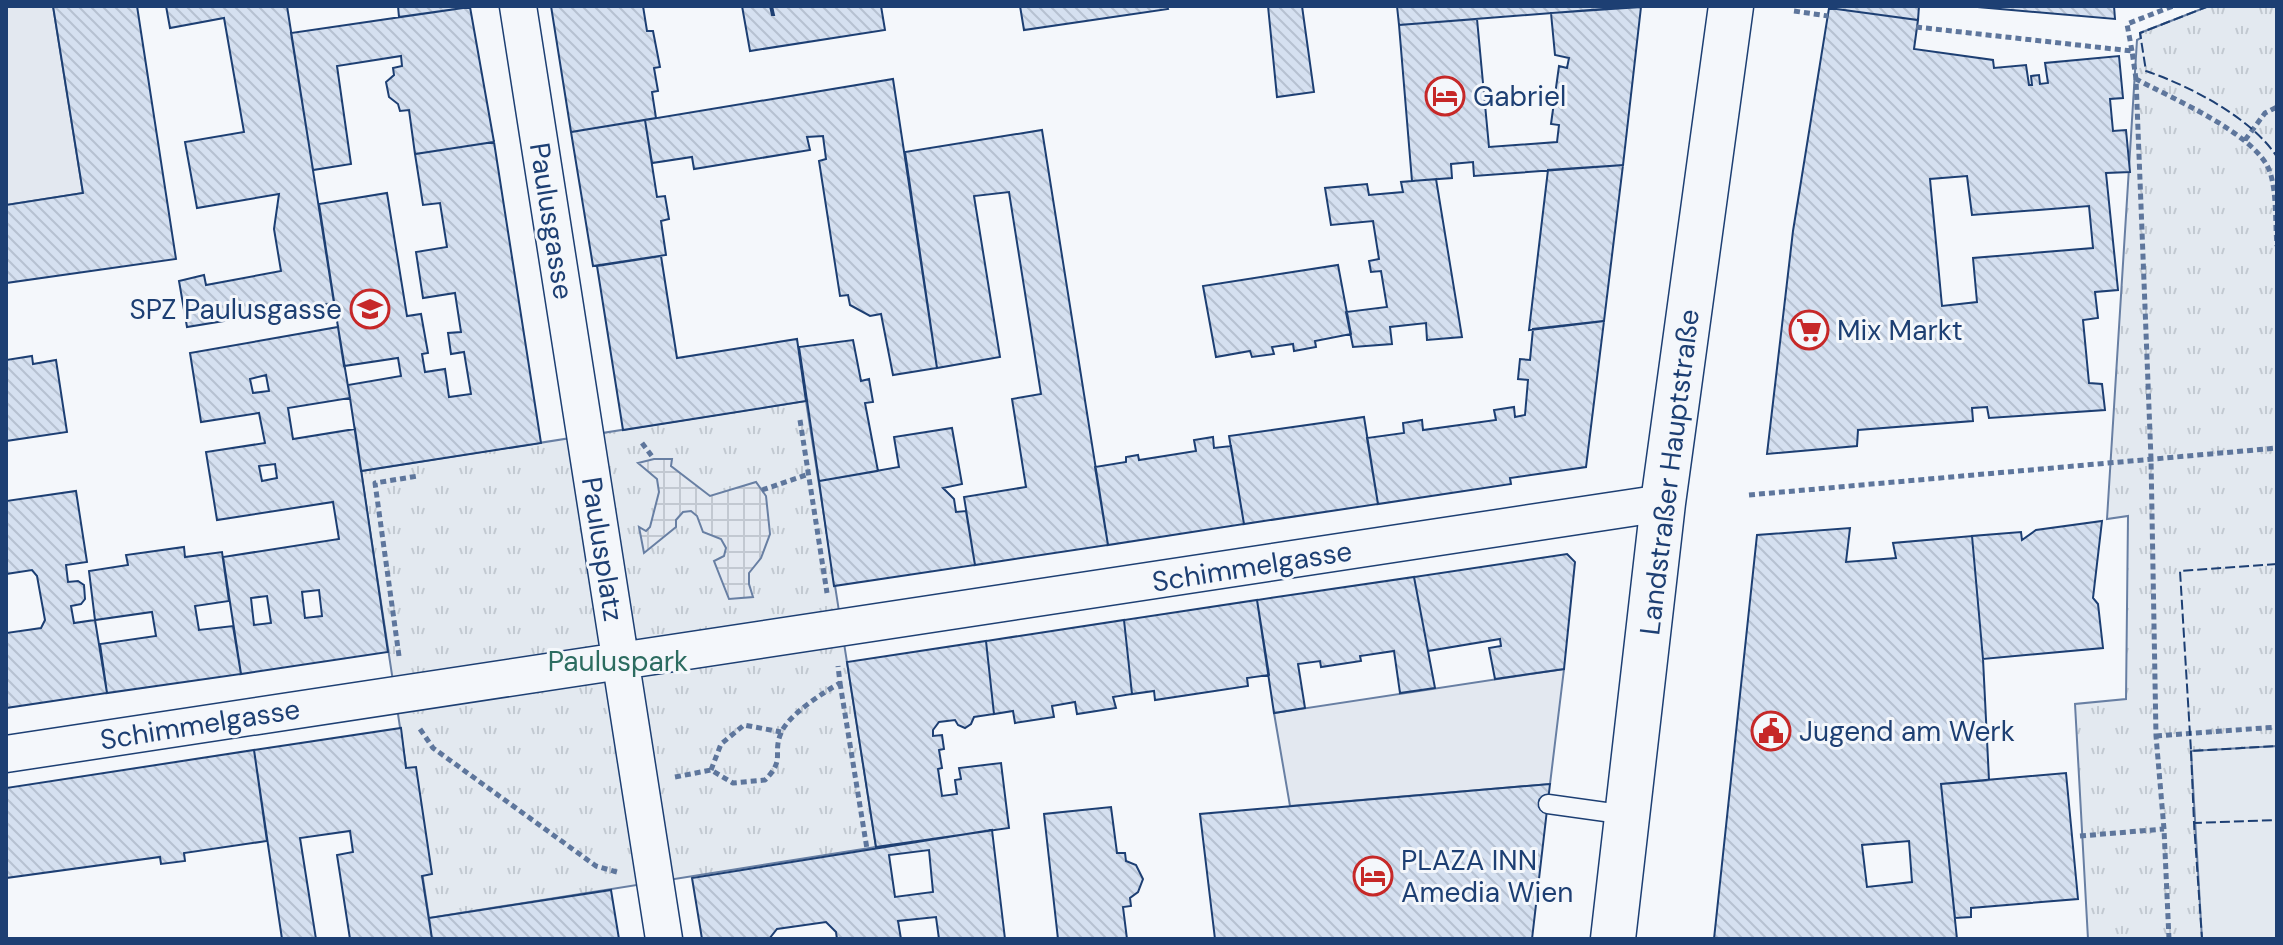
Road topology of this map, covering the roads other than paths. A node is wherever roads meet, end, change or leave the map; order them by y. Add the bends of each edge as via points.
1 (518, 6) edge
2 (1731, 6) edge
3 (586, 436) joint
4 (1663, 503) junction
5 (841, 628) joint
6 (620, 661) junction
7 (395, 695) joint
8 (6, 754) edge
9 (1548, 804) dead end
10 (1627, 815) junction
11 (664, 939) edge
12 (1613, 939) edge

1 - 3 street, Paulusgasse
2 - 4 main road, Landstraßer Hauptstraße
3 - 6 street, Paulusplatz
4 - 5 street, Schimmelgasse
4 - 10 main road, Landstraßer Hauptstraße
5 - 6 street, Paulusplatz
6 - 7 street, Paulusplatz
6 - 11 street, Paulusplatz
7 - 8 street, Schimmelgasse
9 - 10 lane
10 - 12 main road, Landstraßer Hauptstraße

